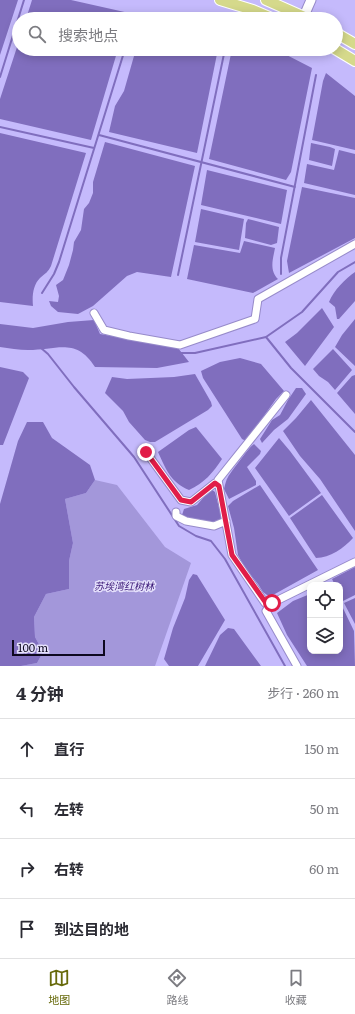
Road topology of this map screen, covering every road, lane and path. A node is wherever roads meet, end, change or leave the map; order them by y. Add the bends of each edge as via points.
1 (220, 0) edge
2 (266, 0) edge
3 (311, 0) edge
4 (258, 12) edge
5 (293, 12) edge
6 (308, 12) edge
7 (343, 35) edge
8 (343, 37) edge
9 (355, 38) edge
10 (355, 44) edge
11 (343, 54) edge
12 (355, 61) edge
13 (355, 244) edge
14 (94, 314) dead end
15 (286, 395) dead end
16 (146, 452) dead end
17 (219, 486) junction
18 (176, 512) dead end
19 (226, 521) junction
20 (355, 562) edge
21 (270, 606) junction
22 (297, 666) edge

1 - 4 main road
2 - 5 main road
3 - 6 street
7 - 9 main road
8 - 10 main road
11 - 12 main road
13 - 14 street via 258,299 255,319 180,345 104,330
15 - 17 street via 218,480
16 - 17 street via 181,500 191,502 215,483
17 - 19 street
18 - 19 street via 176,516 186,521 214,526
19 - 21 street via 232,555
20 - 21 street
21 - 22 street via 266,611

